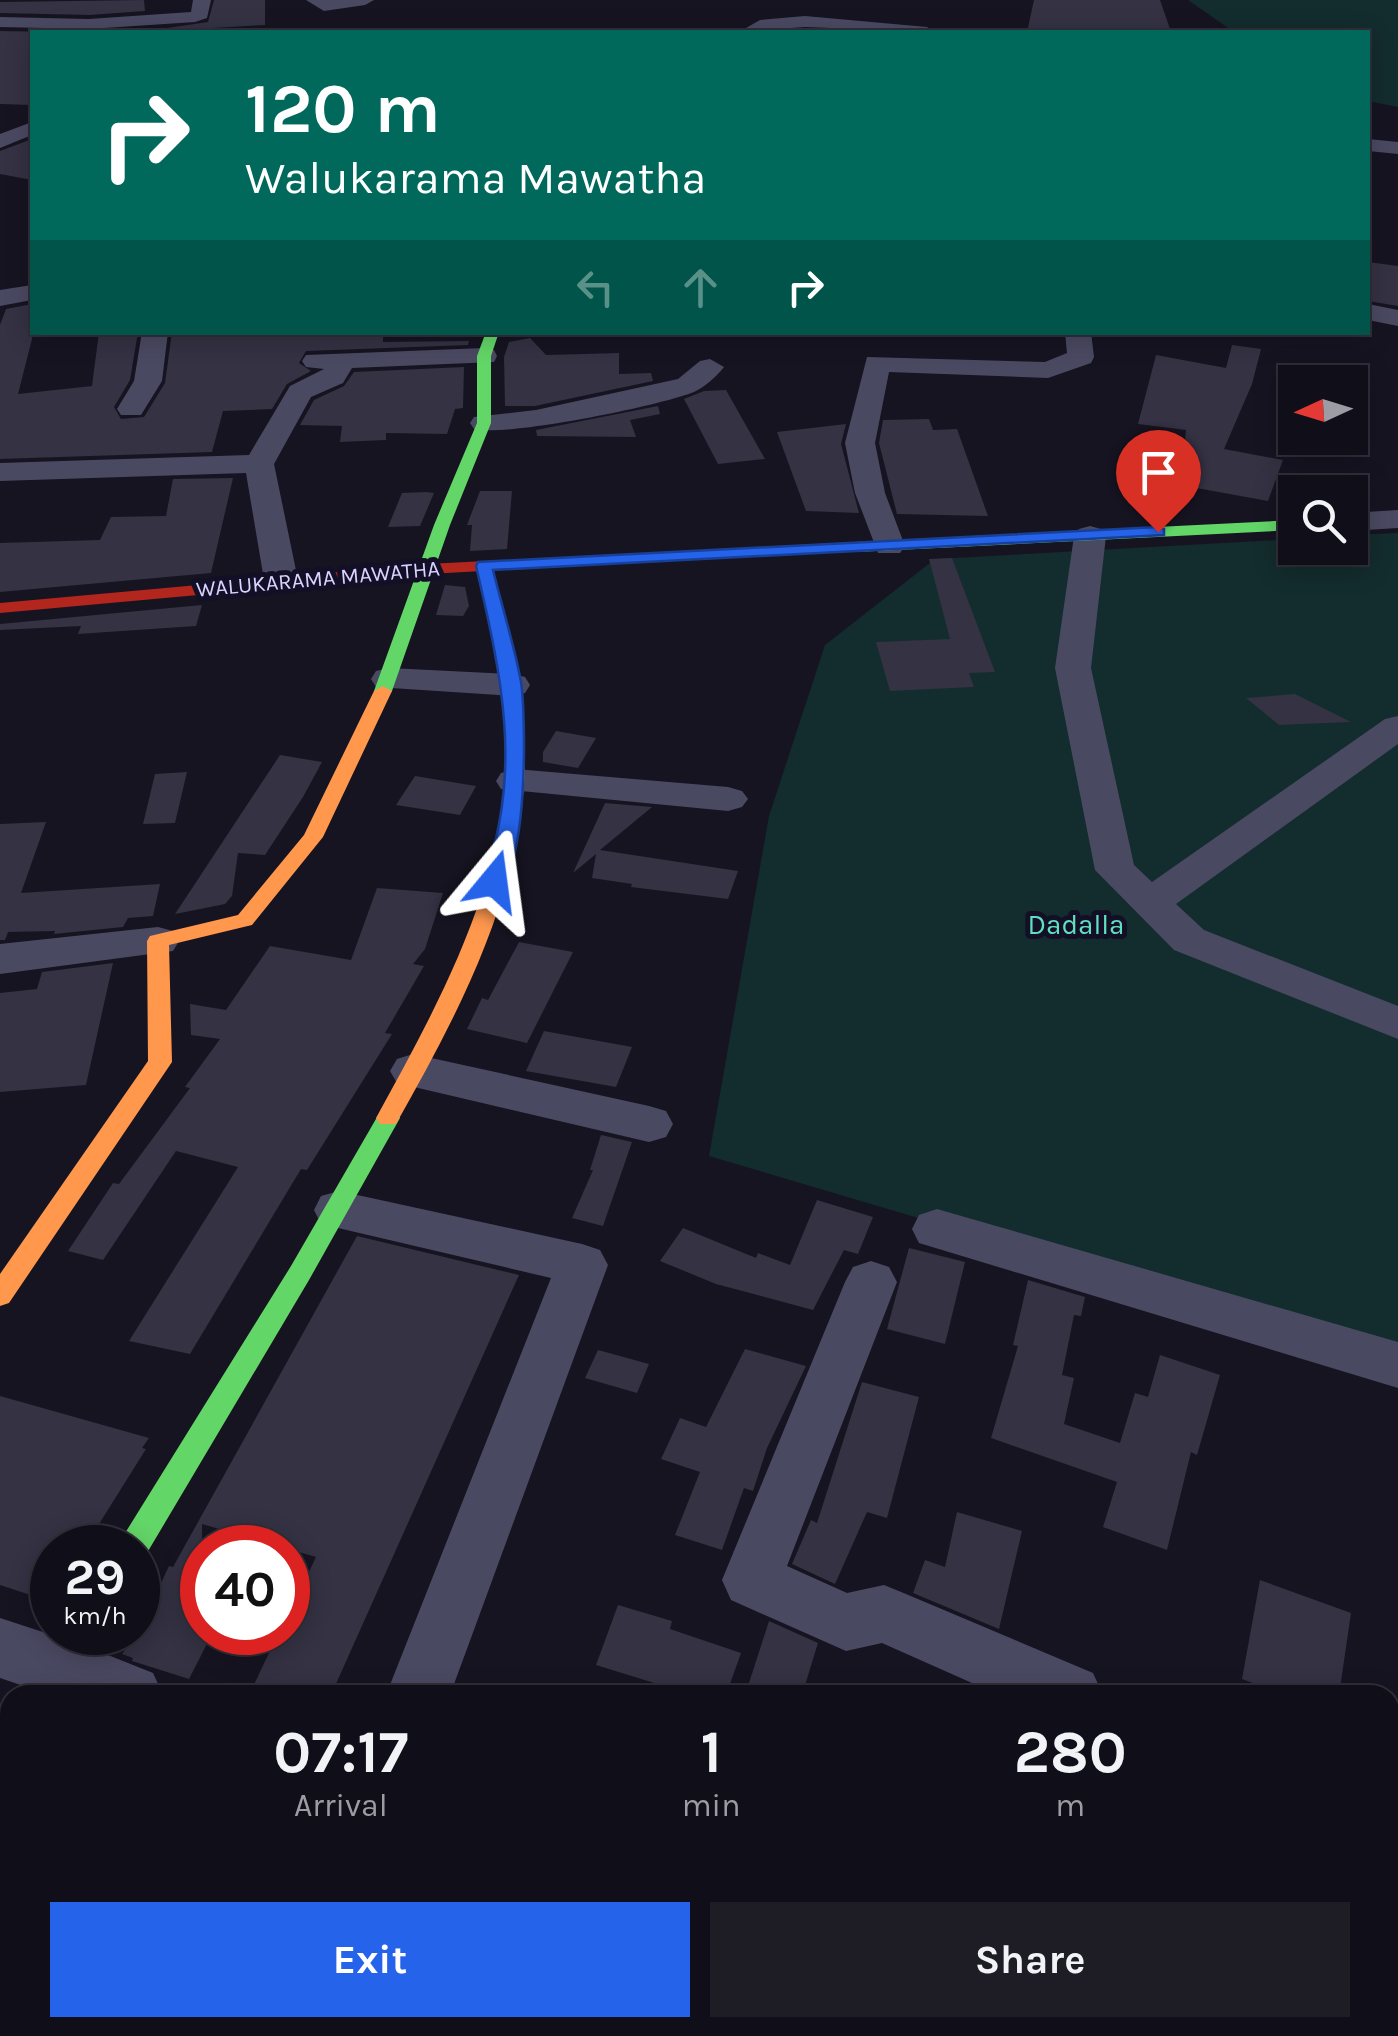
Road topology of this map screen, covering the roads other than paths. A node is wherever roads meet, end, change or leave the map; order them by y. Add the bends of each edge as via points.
1 (202, 0) edge
2 (316, 0) edge
3 (365, 0) edge
4 (831, 3) dead end
5 (0, 22) edge
6 (852, 25) junction
7 (751, 30) edge
8 (906, 30) edge
9 (30, 129) edge
10 (0, 142) edge
11 (1370, 145) edge
12 (1398, 148) edge
13 (30, 150) edge
14 (30, 292) edge
15 (0, 298) edge
16 (1370, 312) edge
17 (1398, 318) edge
18 (155, 335) edge
19 (1078, 335) edge
20 (489, 344) edge
21 (343, 360) junction
22 (304, 362) dead end
23 (710, 367) dead end
24 (130, 409) dead end
25 (484, 424) junction
26 (258, 464) junction
27 (0, 472) edge
28 (1398, 519) edge
29 (1368, 521) edge
30 (1278, 526) edge
31 (1090, 536) junction
32 (889, 546) junction
33 (484, 566) junction
34 (428, 569) junction
35 (281, 580) junction
36 (0, 608) edge
37 (389, 678) junction
38 (512, 685) junction
39 (1398, 727) edge
40 (515, 781) junction
41 (728, 799) dead end
42 (1150, 903) junction
43 (158, 941) junction
44 (0, 958) edge
45 (1398, 1023) edge
46 (412, 1071) junction
47 (649, 1124) dead end
48 (339, 1210) junction
49 (937, 1230) dead end
50 (871, 1282) dead end
51 (0, 1295) edge
52 (1398, 1365) edge
53 (147, 1525) edge
54 (0, 1648) edge
55 (30, 1649) edge
56 (78, 1655) edge
57 (118, 1685) edge
58 (422, 1685) edge
59 (1048, 1685) edge

1 - 5 street via 201,14 194,17
2 - 3 street via 324,6
4 - 6 street
6 - 7 street via 779,23
6 - 8 street
9 - 10 street
10 - 13 street
11 - 12 street
14 - 15 street
16 - 17 street
18 - 24 street via 148,381
19 - 32 street via 1080,357 1048,370 877,363 860,443
20 - 21 street
20 - 25 street
21 - 22 street
21 - 26 street via 332,377 300,392
23 - 25 street via 688,386
25 - 34 street
26 - 27 street
26 - 35 street
28 - 29 street
30 - 31 street, WALUKARAMA MAWATHA
31 - 32 street, WALUKARAMA MAWATHA
31 - 42 street via 1073,668 1115,870
32 - 33 street, WALUKARAMA MAWATHA
33 - 34 street, WALUKARAMA MAWATHA
33 - 38 street
34 - 35 street, WALUKARAMA MAWATHA
34 - 37 street
35 - 36 street, WALUKARAMA MAWATHA
37 - 38 street
37 - 43 street via 313,837 246,920
38 - 40 street
39 - 42 street
40 - 41 street
40 - 46 street via 506,849 446,1009
42 - 45 street via 1189,940
43 - 44 street
43 - 51 street via 160,1062
46 - 47 street
46 - 48 street
48 - 53 street
48 - 58 street via 582,1265
49 - 52 street
50 - 59 street via 752,1580 846,1622 884,1614
54 - 55 street
56 - 57 street

